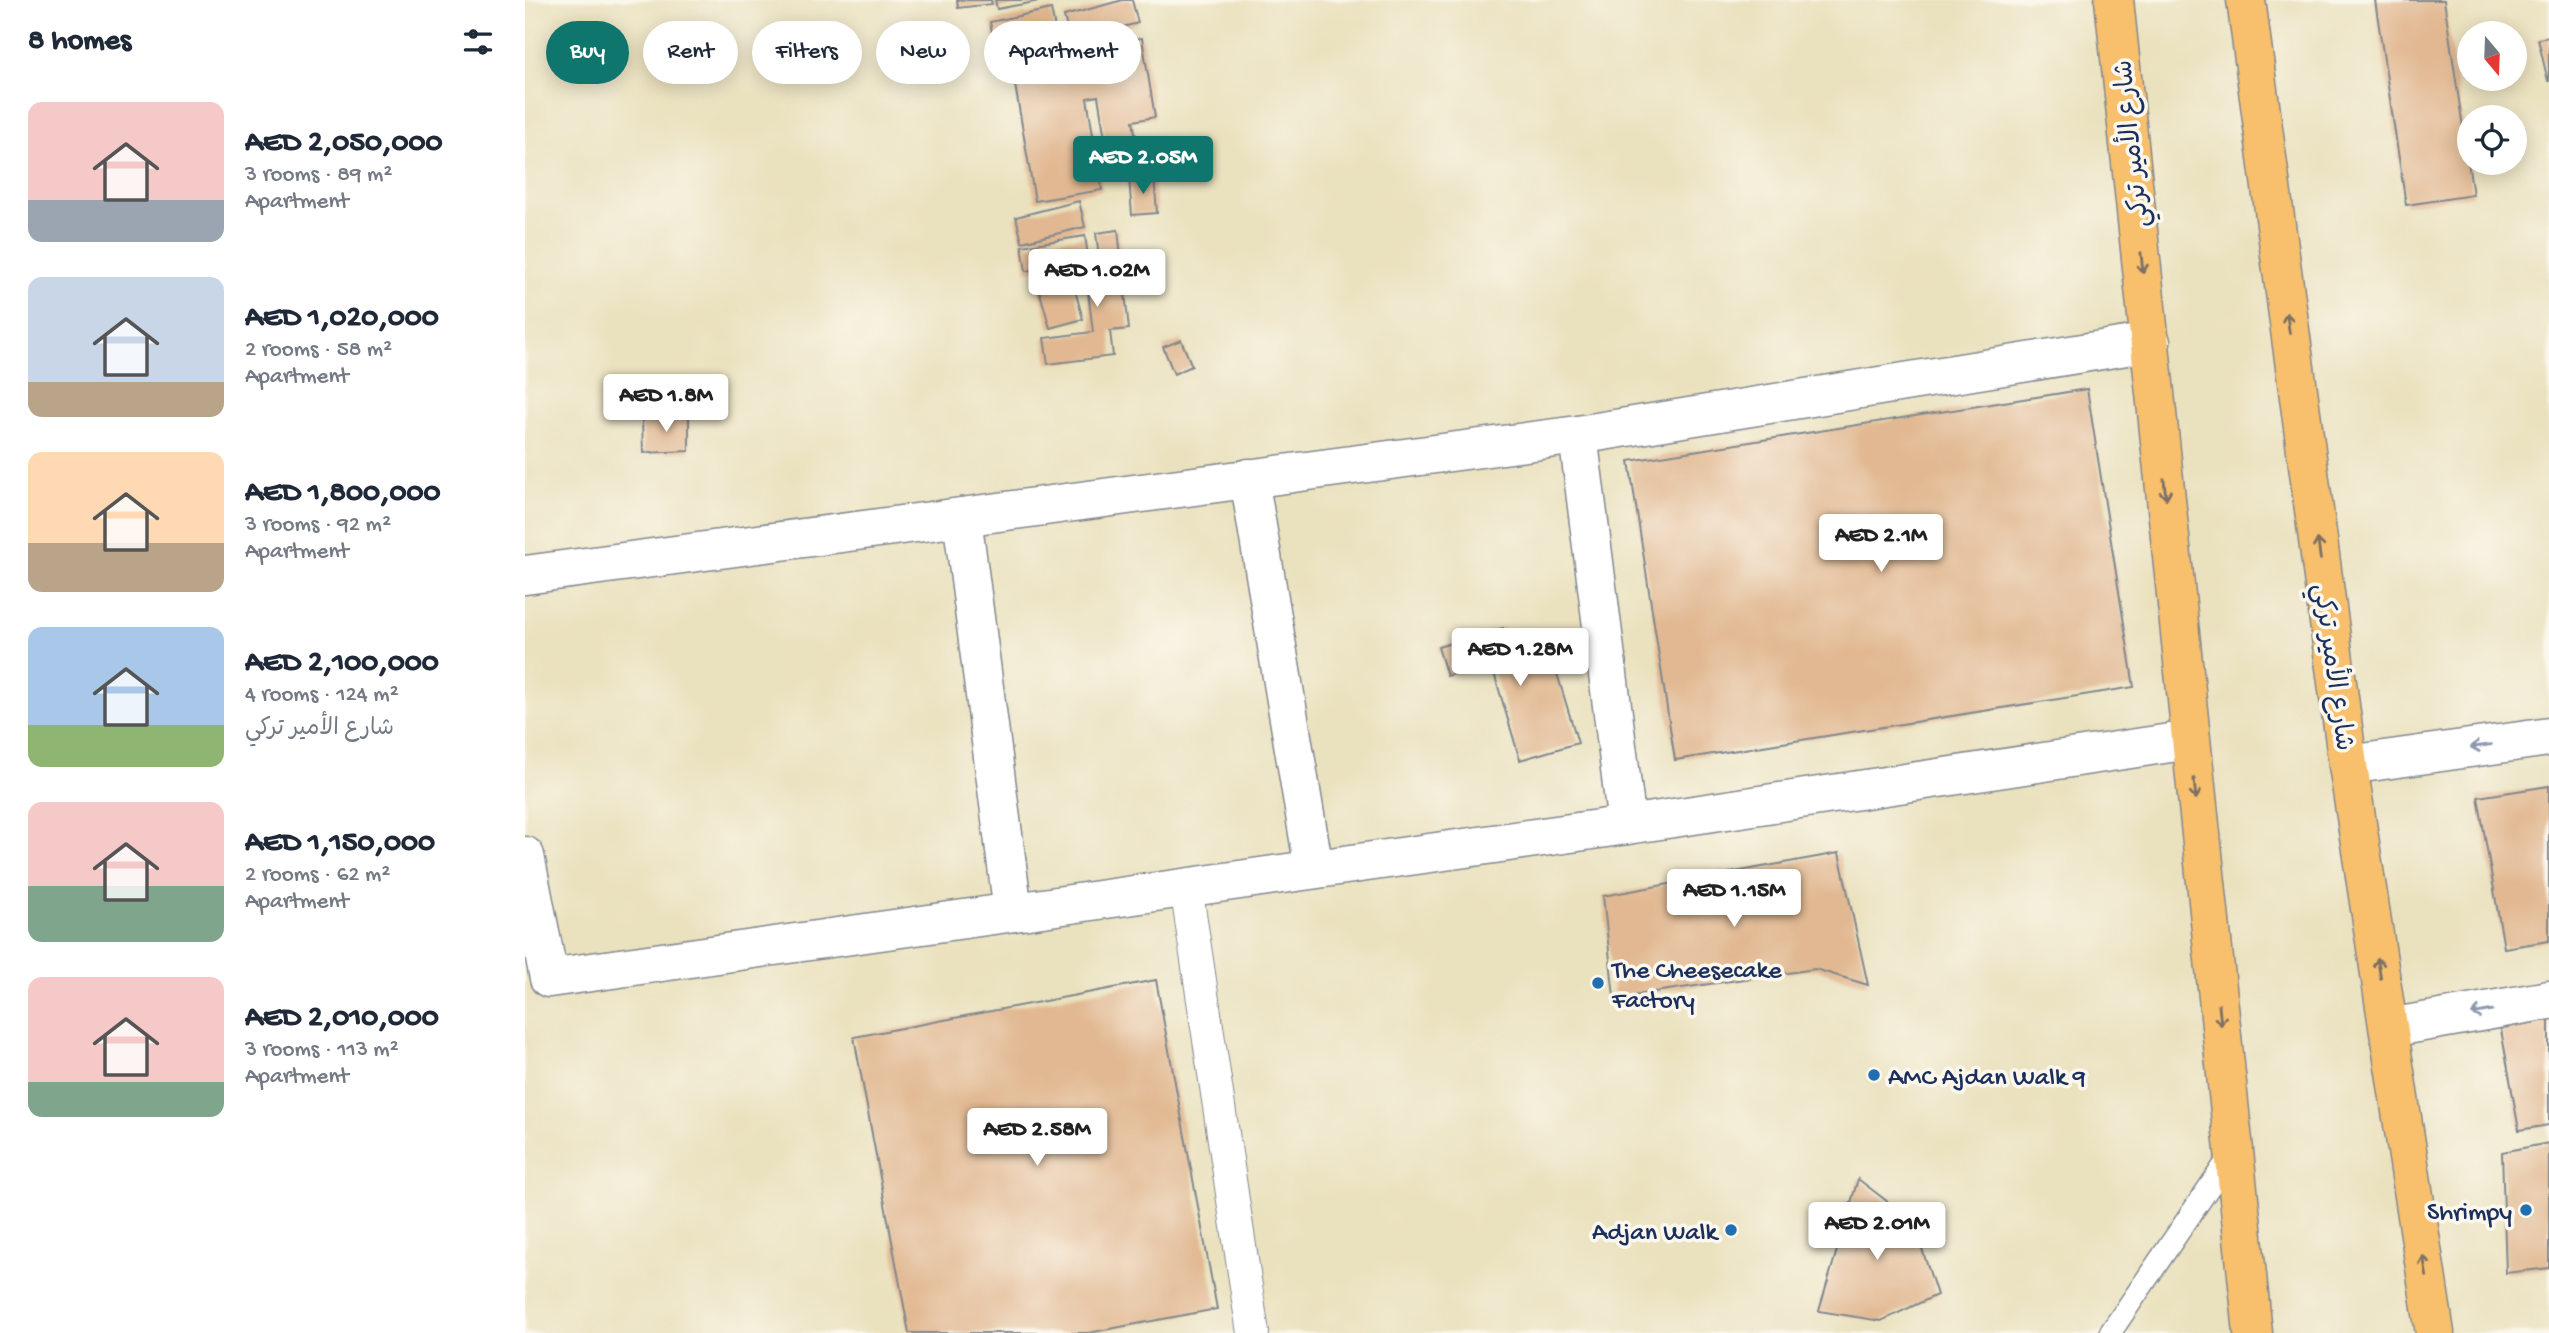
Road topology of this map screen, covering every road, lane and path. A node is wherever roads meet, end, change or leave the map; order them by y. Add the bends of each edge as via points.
1 (2114, 0) edge
2 (2246, 0) edge
3 (2151, 342) junction
4 (1578, 435) junction
5 (1249, 478) junction
6 (962, 516) junction
7 (525, 575) edge
8 (2549, 737) edge
9 (2190, 740) junction
10 (2349, 765) junction
11 (1627, 825) junction
12 (525, 856) edge
13 (1314, 869) junction
14 (1187, 887) junction
15 (1013, 912) junction
16 (2549, 1000) edge
17 (2389, 1028) junction
18 (2234, 1150) junction
19 (2251, 1315) edge
20 (1253, 1333) edge
21 (2110, 1333) edge
22 (2259, 1333) edge
23 (2435, 1333) edge

1 -> 3 main road, شارع الأمير تركي
10 -> 2 main road, شارع الأمير تركي
3 - 4 street
3 -> 9 main road, شارع الأمير تركي
4 - 5 street
4 - 11 street
5 - 6 street
5 - 13 street
6 - 7 street
6 - 15 street
8 -> 10 street
9 - 11 street
9 -> 18 main road, شارع الأمير تركي
17 -> 10 main road, شارع الأمير تركي
11 - 13 street
12 - 15 street via 549,978
13 - 14 street
14 - 15 street
14 - 20 street
16 -> 17 street
23 -> 17 main road, شارع الأمير تركي
18 - 19 main road, شارع الأمير تركي
18 - 21 lane
19 - 22 main road, شارع الأمير تركي

